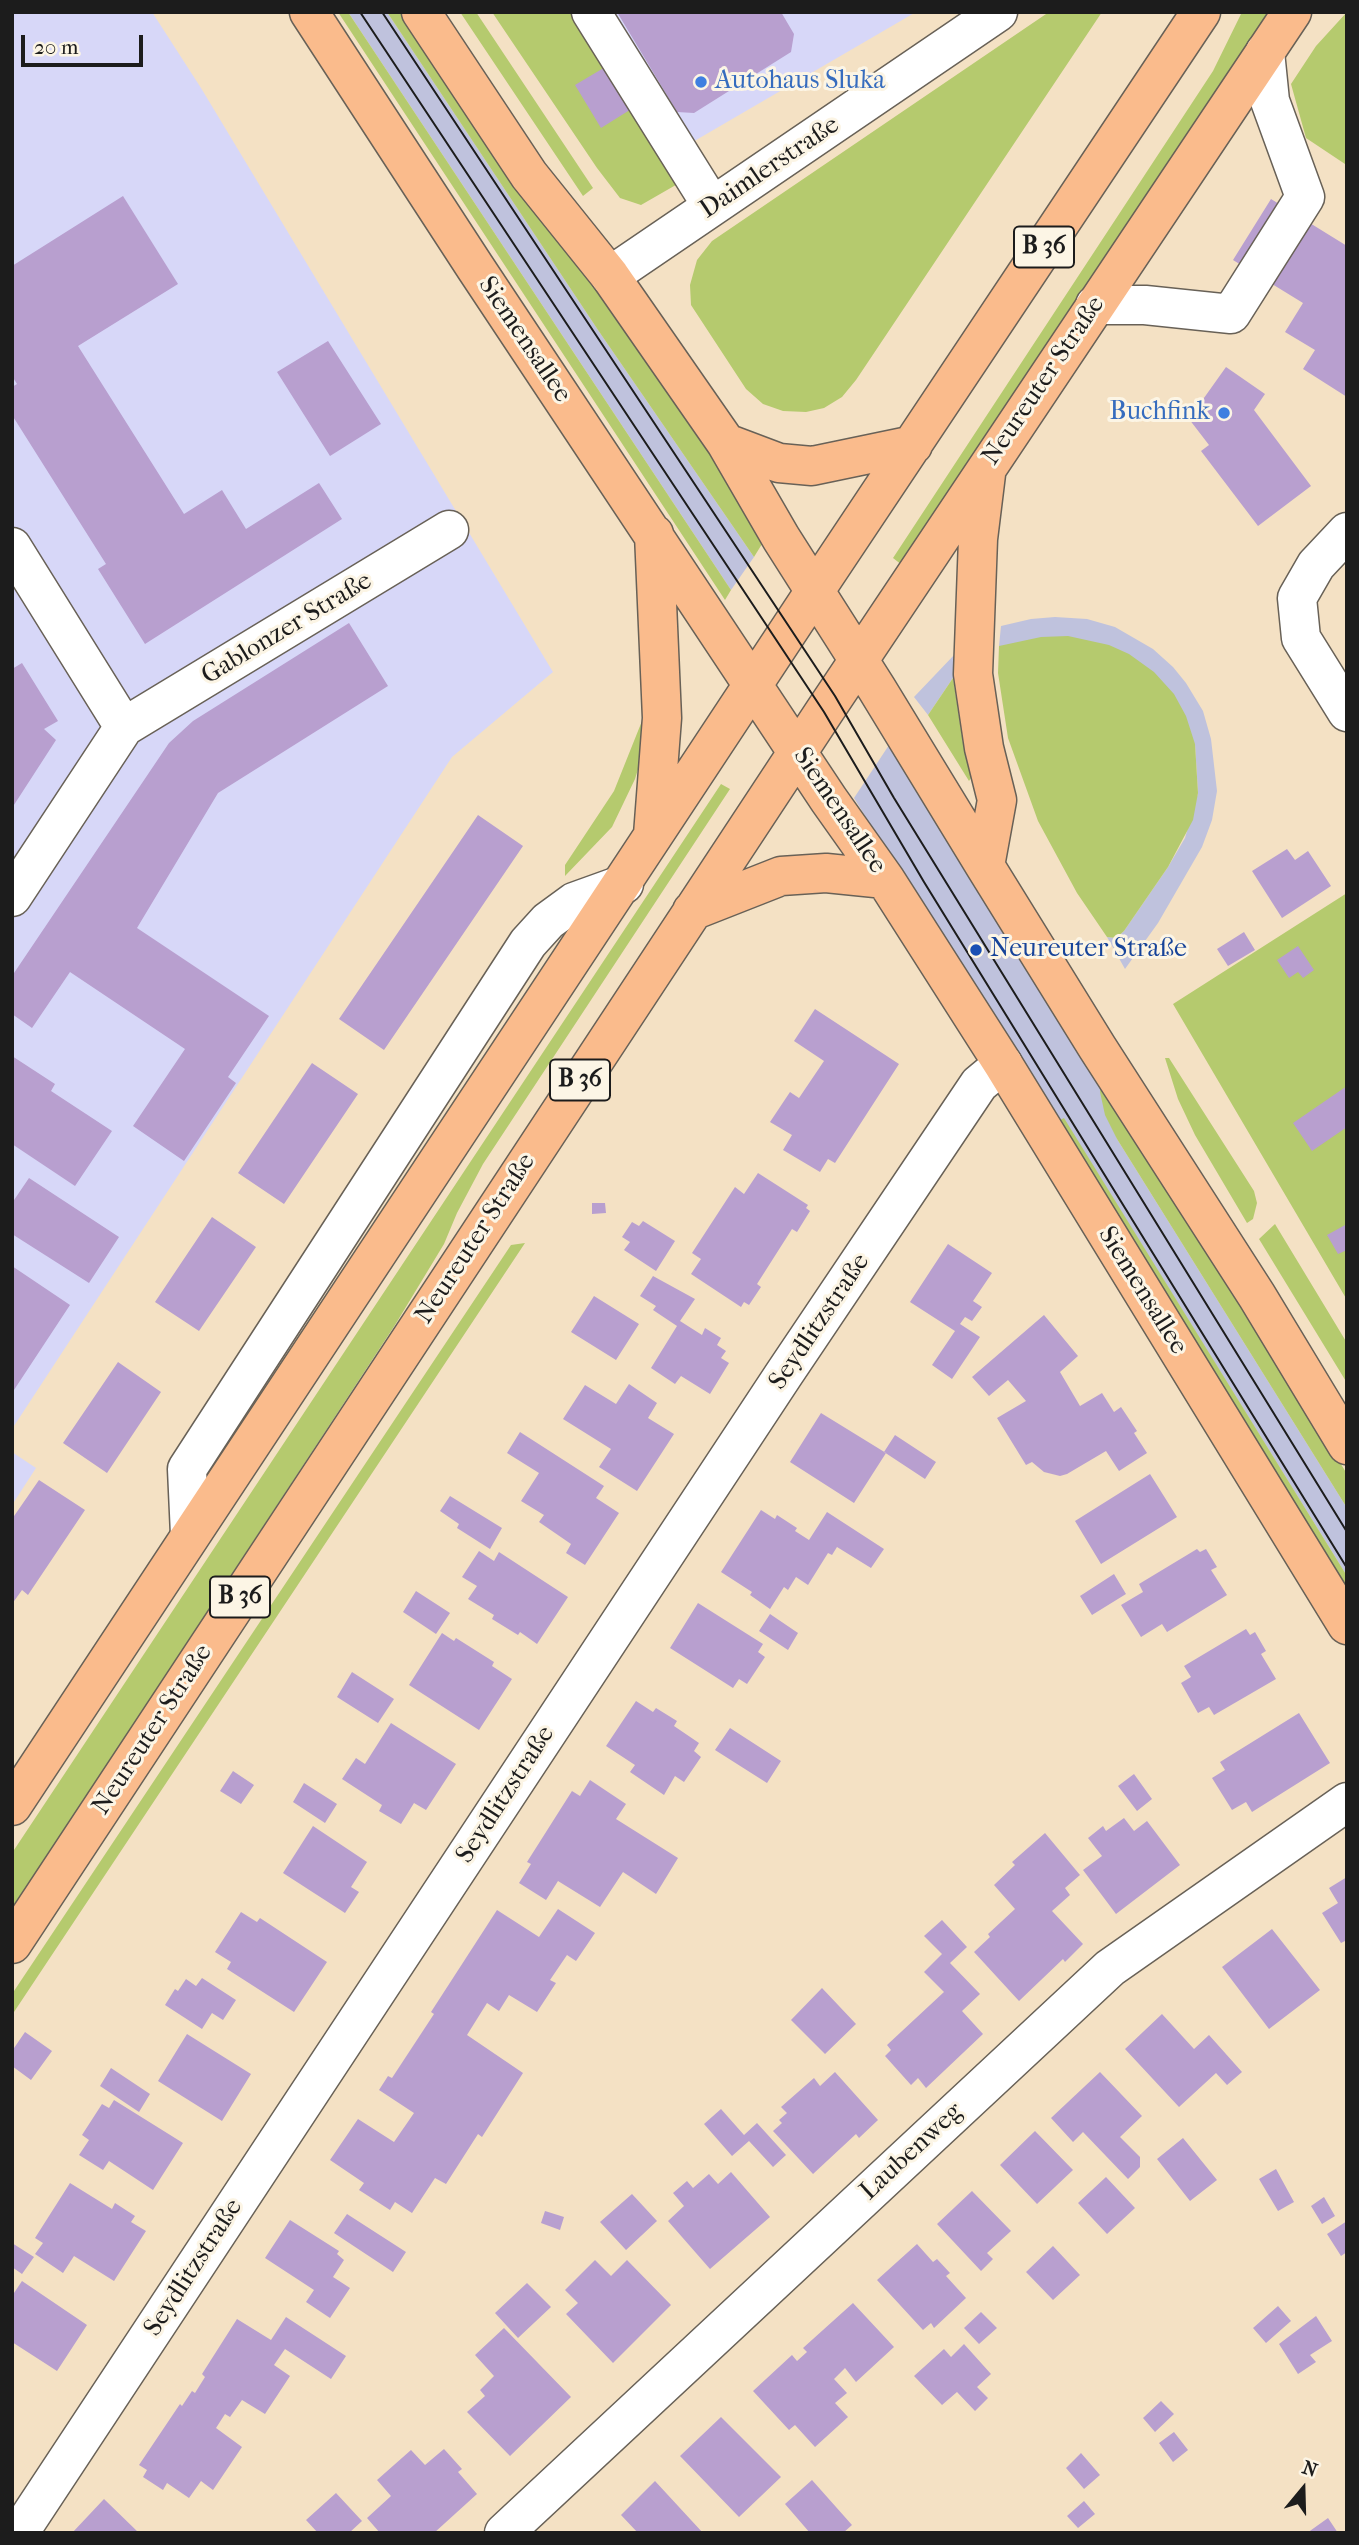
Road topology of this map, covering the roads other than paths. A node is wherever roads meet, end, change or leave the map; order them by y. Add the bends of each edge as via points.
1 (309, 12) edge
2 (421, 12) edge
3 (591, 12) edge
4 (998, 12) edge
5 (1201, 12) edge
6 (1292, 12) edge
7 (1265, 52) junction
8 (712, 206) junction
9 (610, 276) junction
10 (1095, 305) junction
11 (726, 443) junction
12 (913, 445) junction
13 (987, 466) junction
14 (449, 530) dead end
15 (1347, 532) edge
16 (654, 534) junction
17 (12, 547) edge
18 (816, 590) junction
19 (859, 660) junction
20 (754, 684) junction
21 (1347, 712) edge
22 (124, 727) junction
23 (798, 751) junction
24 (653, 838) junction
25 (985, 866) junction
26 (885, 879) junction
27 (12, 897) edge
28 (692, 911) junction
29 (1003, 1065) junction
30 (1347, 1445) edge
31 (1347, 1625) edge
32 (1347, 1802) edge
33 (12, 1806) edge
34 (12, 1944) edge
35 (19, 2533) edge
36 (504, 2533) edge

1 - 16 main road, Siemensallee
2 - 9 main road via 529,175
3 - 8 street
4 - 8 street, Daimlerstraße
5 - 12 main road, B 36
6 - 7 main road, Neureuter Straße / B 36
7 - 10 main road, Neureuter Straße / B 36
7 - 10 street via 1270,101 1305,197 1231,314
8 - 9 street, Daimlerstraße
9 - 11 main road
10 - 13 main road, Neureuter Straße / B 36
11 - 12 main road via 779,463 812,466
11 - 18 main road
12 - 18 main road, B 36
13 - 19 main road, Neureuter Straße / B 36
13 - 25 main road via 978,539 973,661 984,748 998,800
14 - 22 street, Gablonzer Straße
15 - 21 street via 1316,565 1297,598 1301,638
16 - 20 main road, Siemensallee
16 - 24 main road via 662,718
17 - 22 street
18 - 19 main road
18 - 20 main road
19 - 23 main road, Neureuter Straße / B 36
19 - 25 main road
20 - 23 main road, Siemensallee
20 - 24 main road
22 - 27 street, Gablonzer Straße
23 - 26 main road, Siemensallee
23 - 28 main road, Neureuter Straße / B 36
24 - 33 main road
25 - 30 main road
26 - 28 main road via 826,873 781,876
26 - 29 main road, Siemensallee
28 - 34 main road, Neureuter Straße / B 36
29 - 31 main road, Siemensallee
29 - 35 street, Seydlitzstraße via 979,1084 784,1374
32 - 36 street, Laubenweg via 1110,1968

